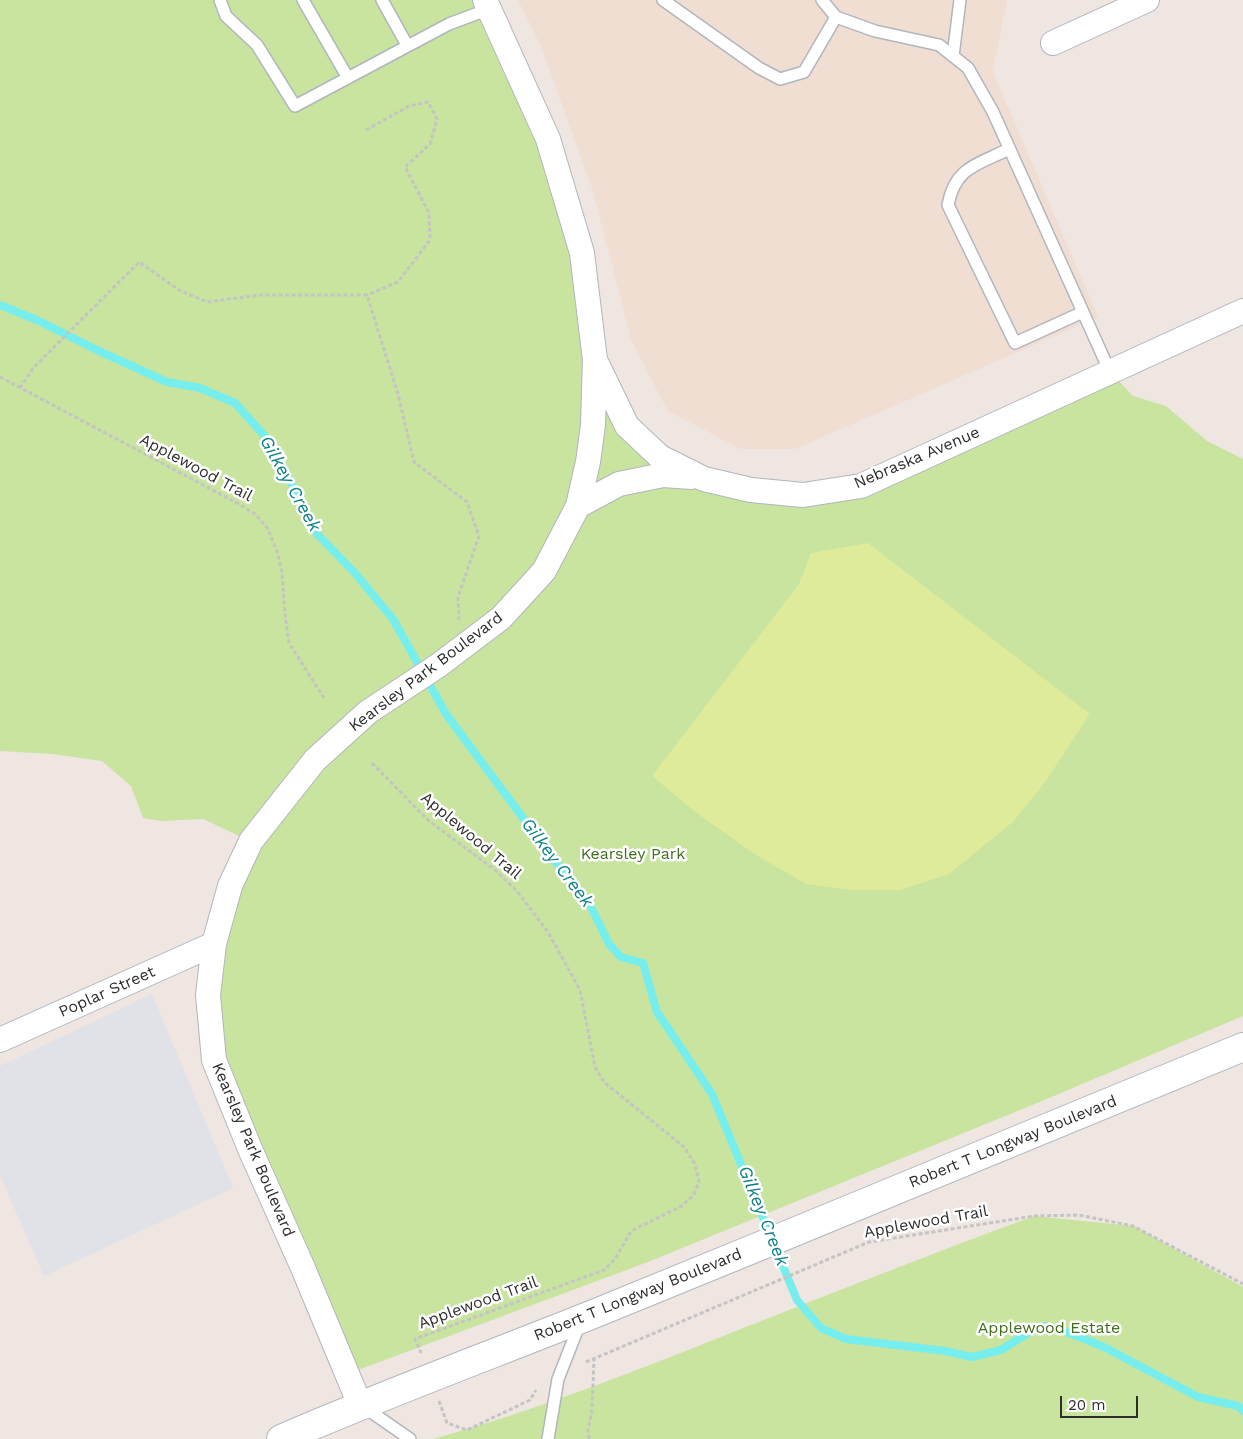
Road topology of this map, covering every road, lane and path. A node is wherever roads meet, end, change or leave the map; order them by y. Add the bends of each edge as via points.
1 (220, 0) edge
2 (304, 0) edge
3 (382, 0) edge
4 (663, 0) edge
5 (822, 0) edge
6 (960, 0) edge
7 (1147, 0) edge
8 (487, 5) edge
9 (836, 17) junction
10 (1053, 42) dead end
11 (407, 45) junction
12 (953, 56) junction
13 (348, 78) junction
14 (366, 130) dead end
15 (1009, 149) junction
16 (366, 296) junction
17 (1243, 311) edge
18 (1083, 312) junction
19 (595, 360) junction
20 (1110, 372) junction
21 (0, 377) edge
22 (20, 388) junction
23 (704, 478) junction
24 (578, 506) junction
25 (459, 620) dead end
26 (324, 698) dead end
27 (372, 763) dead end
28 (214, 944) junction
29 (0, 1040) edge
30 (1243, 1047) edge
31 (1243, 1284) edge
32 (582, 1319) junction
33 (594, 1358) junction
34 (561, 1371) junction
35 (430, 1378) junction
36 (360, 1405) junction
37 (296, 1436) edge
38 (410, 1439) edge
39 (548, 1439) edge
40 (589, 1439) edge

1 - 13 lane via 226,16 257,45 295,106
2 - 13 lane
3 - 11 lane
4 - 9 lane via 759,68 780,79 804,72
5 - 9 lane
6 - 12 lane
7 - 10 street
8 - 11 lane
8 - 19 street, Kearsley Park Boulevard via 548,139 582,253
9 - 12 lane via 874,31 939,45
11 - 13 lane
12 - 15 lane via 968,68
14 - 16 path via 409,106 428,102 437,119 430,144 405,167 429,213 430,240 398,282
15 - 18 lane
15 - 18 lane via 966,170 956,181 948,205 1015,343
16 - 22 path via 260,295 207,302 178,290 139,262 34,367
16 - 25 path via 398,394 414,462 467,502 479,536 458,597
17 - 20 street, Nebraska Avenue
18 - 20 lane
19 - 23 street, Nebraska Avenue via 627,426 660,457
19 - 24 street, Kearsley Park Boulevard via 593,425
20 - 23 street, Nebraska Avenue via 861,486 803,495 750,490
21 - 22 path, Applewood Trail
22 - 26 path, Applewood Trail via 255,514 268,529 278,554 290,643
23 - 24 street via 663,475 619,484
24 - 28 street, Kearsley Park Boulevard via 544,571 501,618 439,665 368,712 315,760 251,841 230,886
27 - 35 path, Applewood Trail via 429,820 495,870 517,891 548,932 580,990 595,1068 604,1082 684,1147 695,1164 699,1182 693,1196 680,1207 631,1231 615,1259 604,1270 416,1339
28 - 29 street, Poplar Street
28 - 36 street, Kearsley Park Boulevard via 208,995 214,1060
30 - 32 street, Robert T Longway Boulevard
31 - 33 path, Applewood Trail via 1133,1226 1079,1215 1034,1216 869,1242
32 - 34 lane
32 - 35 street, Robert T Longway Boulevard
33 - 34 path, Applewood Trail
33 - 40 path
34 - 35 path, Applewood Trail via 544,1378 530,1400 467,1430 447,1423
34 - 39 lane
35 - 36 street, Robert T Longway Boulevard
36 - 37 street, Robert T Longway Boulevard
36 - 38 lane

